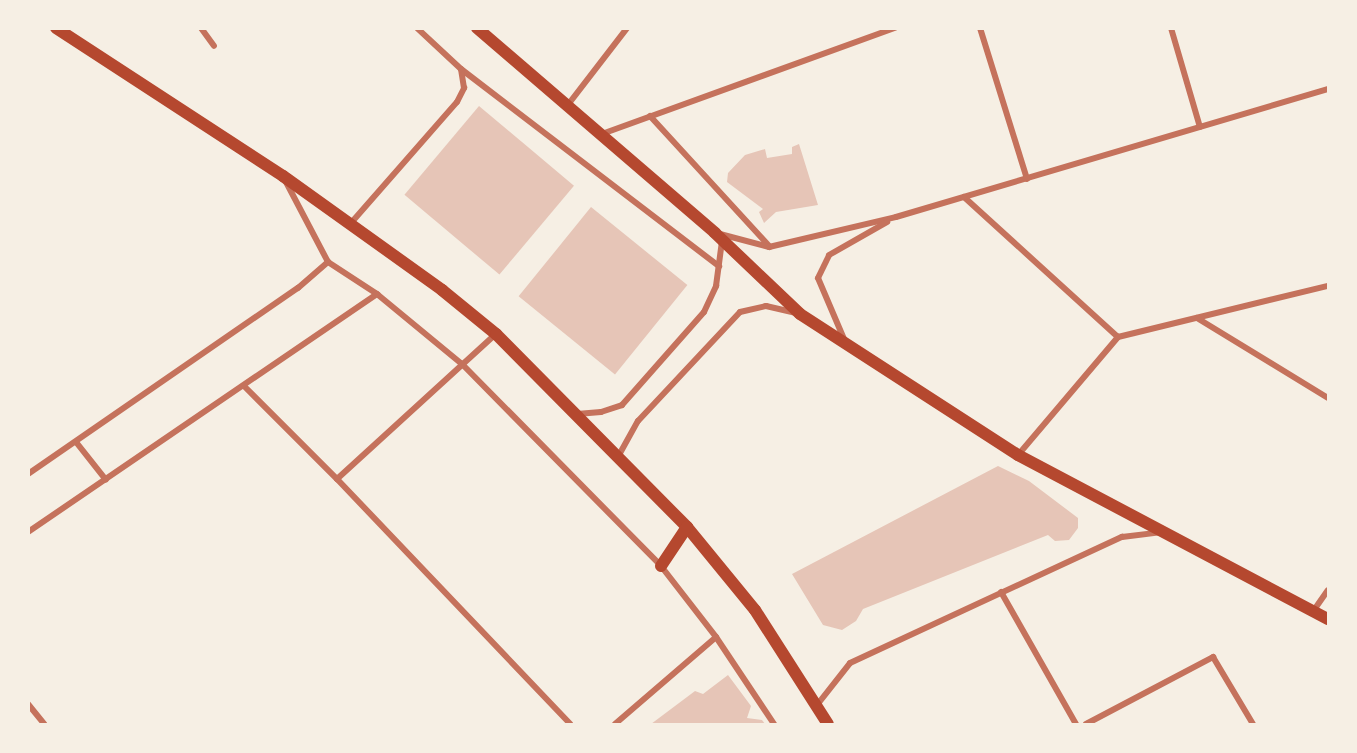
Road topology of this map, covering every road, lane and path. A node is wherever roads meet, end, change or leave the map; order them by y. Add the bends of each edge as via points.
1 (56, 28) edge
2 (201, 28) edge
3 (417, 28) edge
4 (477, 28) edge
5 (627, 28) edge
6 (895, 28) edge
7 (980, 28) edge
8 (1171, 28) edge
9 (214, 46) dead end
10 (461, 69) junction
11 (1329, 89) edge
12 (567, 107) junction
13 (650, 116) junction
14 (1200, 127) junction
15 (598, 135) junction
16 (283, 176) junction
17 (1027, 179) junction
18 (964, 197) junction
19 (896, 217) junction
20 (351, 224) junction
21 (718, 237) junction
22 (770, 247) junction
23 (328, 262) junction
24 (719, 266) junction
25 (1329, 286) edge
26 (377, 294) junction
27 (800, 314) junction
28 (1197, 318) junction
29 (496, 334) junction
30 (1118, 337) junction
31 (849, 347) junction
32 (462, 364) junction
33 (243, 386) junction
34 (1329, 398) edge
35 (576, 414) junction
36 (75, 442) junction
37 (619, 455) junction
38 (1018, 455) junction
39 (28, 474) edge
40 (337, 479) junction
41 (106, 480) junction
42 (687, 527) junction
43 (1163, 531) junction
44 (28, 532) edge
45 (661, 566) junction
46 (1329, 590) edge
47 (1001, 592) junction
48 (1314, 610) junction
49 (1329, 618) edge
50 (716, 637) junction
51 (28, 704) edge
52 (817, 705) junction
53 (44, 724) edge
54 (570, 724) edge
55 (615, 724) edge
56 (774, 724) edge
57 (828, 724) edge
58 (1076, 724) edge
59 (1086, 724) edge
60 (1253, 724) edge

1 - 16 main road
2 - 9 street
3 - 10 street
4 - 12 main road
5 - 12 street
6 - 13 street
7 - 17 street
8 - 14 street
10 - 20 street via 464,88 458,102
10 - 24 street
11 - 14 street
12 - 15 main road
13 - 15 street
13 - 22 street
14 - 17 street
15 - 21 main road
16 - 20 main road
16 - 23 street
17 - 18 street
18 - 19 street
18 - 30 street
19 - 22 street
19 - 31 street via 830,255 818,278 830,313
20 - 29 main road
21 - 22 street
21 - 24 street
21 - 27 main road
23 - 26 street
23 - 36 street via 298,288
24 - 35 street via 716,286 704,312 622,405
25 - 28 street
26 - 32 street
26 - 33 street
27 - 31 main road
27 - 37 street via 766,306 740,312 638,421
28 - 30 street
28 - 34 street
29 - 32 street
29 - 35 main road
30 - 38 street
31 - 38 main road
32 - 40 street
32 - 45 street
33 - 40 street
33 - 41 street
35 - 37 main road
36 - 39 street
36 - 41 street
37 - 42 main road
38 - 43 main road
40 - 54 street
41 - 44 street
42 - 45 main road
42 - 52 main road via 755,610
43 - 47 street via 1122,537
43 - 48 main road
45 - 50 street
46 - 48 street
47 - 52 street via 850,663
47 - 58 street
48 - 49 main road
50 - 55 street
50 - 56 street
51 - 53 street
52 - 57 main road
59 - 60 street via 1213,657

